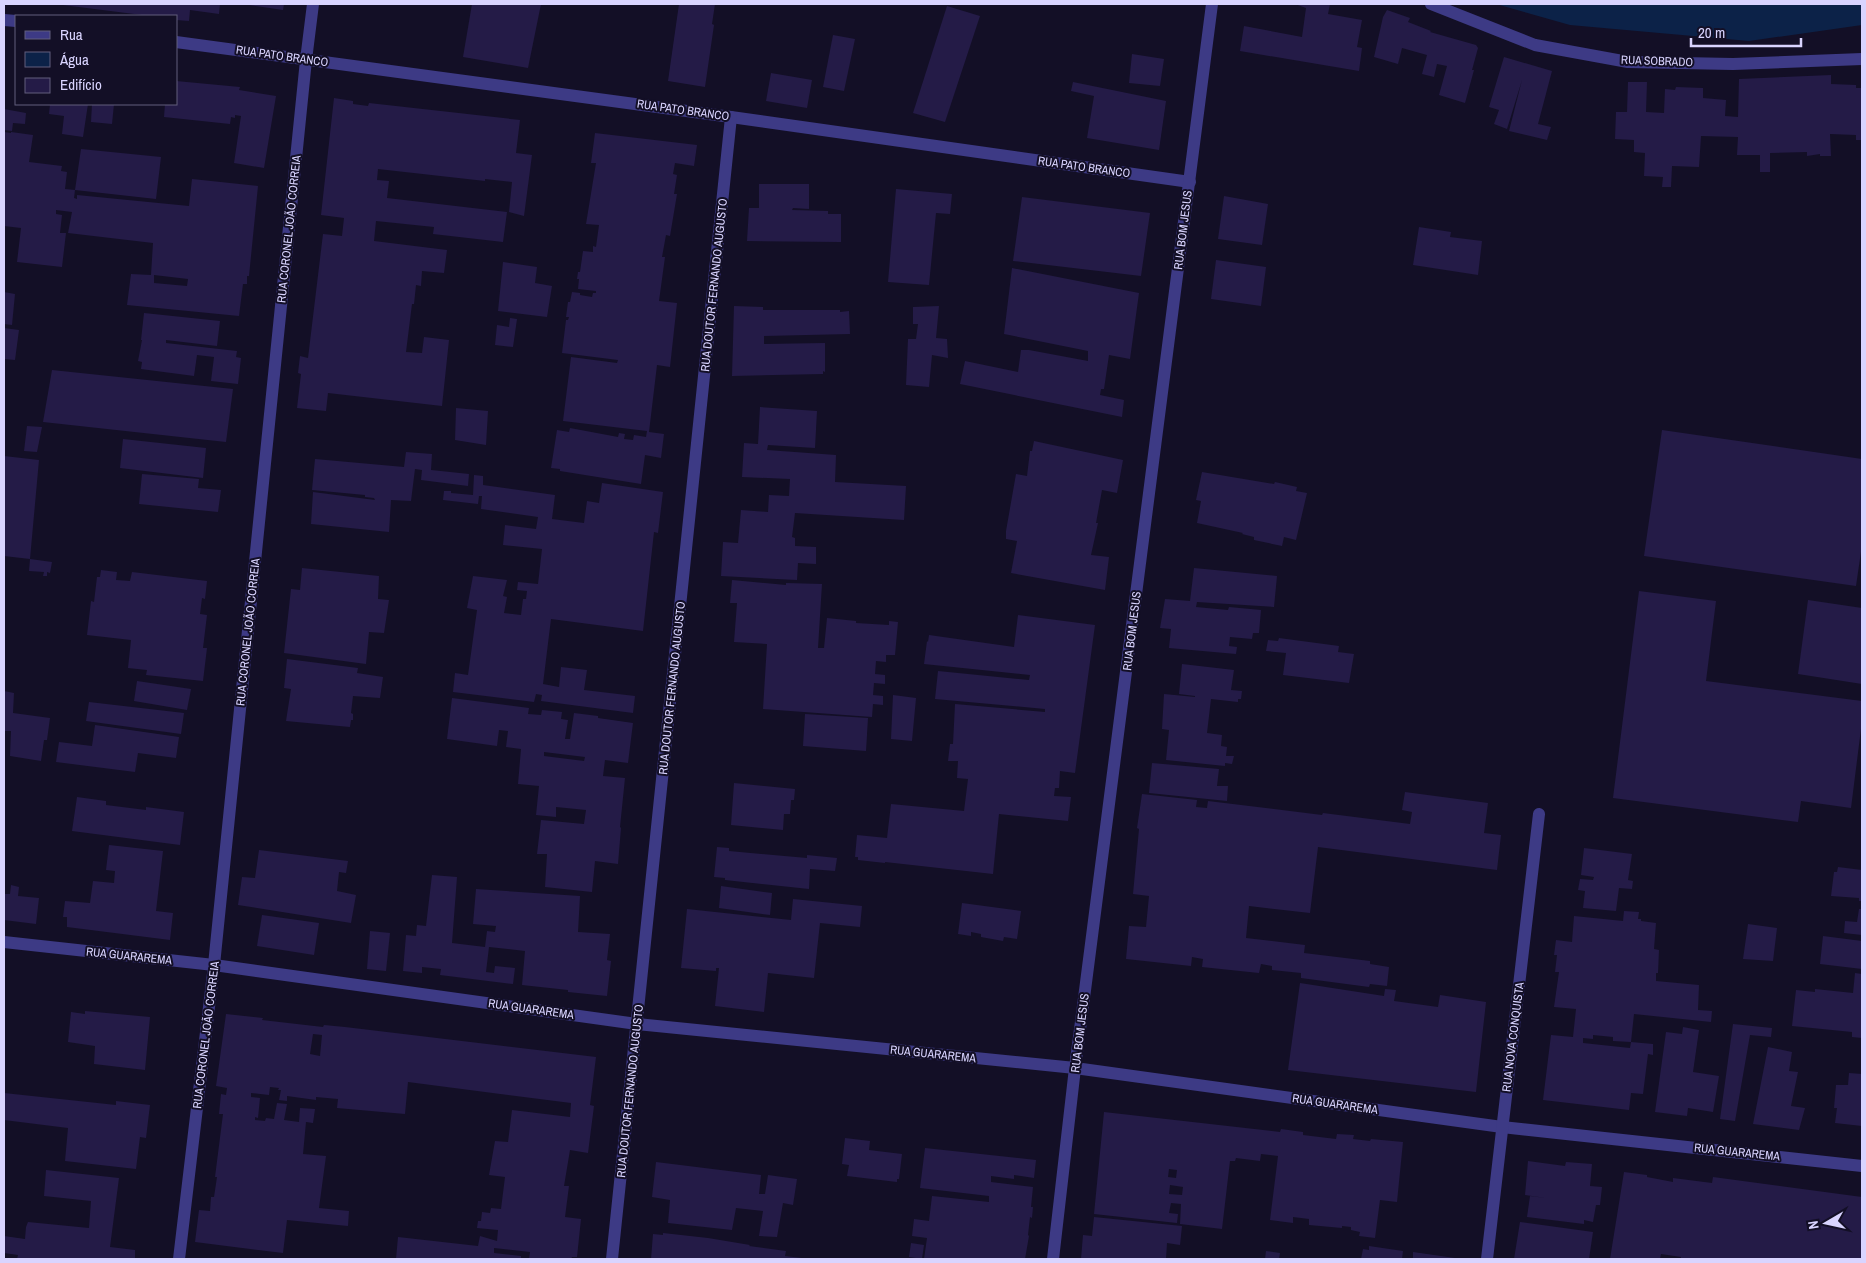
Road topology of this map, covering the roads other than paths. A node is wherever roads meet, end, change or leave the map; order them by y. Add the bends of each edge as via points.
1 (313, 4) edge
2 (1212, 4) edge
3 (1431, 4) edge
4 (178, 42) edge
5 (1862, 59) edge
6 (306, 60) junction
7 (731, 116) junction
8 (1190, 182) junction
9 (1539, 814) dead end
10 (4, 942) edge
11 (214, 965) junction
12 (637, 1024) junction
13 (1075, 1068) junction
14 (1502, 1126) junction
15 (1862, 1166) edge
16 (179, 1259) edge
17 (612, 1259) edge
18 (1053, 1259) edge
19 (1487, 1259) edge

1 - 6 street, RUA CORONEL JOÃO CORREIA
2 - 8 street, RUA BOM JESUS
3 - 5 street, RUA SOBRADO via 1535,45 1628,62 1734,64
4 - 6 street, RUA PATO BRANCO
6 - 7 street, RUA PATO BRANCO
6 - 11 street, RUA CORONEL JOÃO CORREIA
7 - 8 street, RUA PATO BRANCO
7 - 12 street, RUA DOUTOR FERNANDO AUGUSTO
8 - 13 street, RUA BOM JESUS
9 - 14 street, RUA NOVA CONQUISTA
10 - 11 street, RUA GUARAREMA
11 - 12 street, RUA GUARAREMA
11 - 16 street, RUA CORONEL JOÃO CORREIA
12 - 13 street, RUA GUARAREMA
12 - 17 street, RUA DOUTOR FERNANDO AUGUSTO
13 - 14 street, RUA GUARAREMA
13 - 18 street, RUA BOM JESUS
14 - 15 street, RUA GUARAREMA
14 - 19 street, RUA NOVA CONQUISTA

